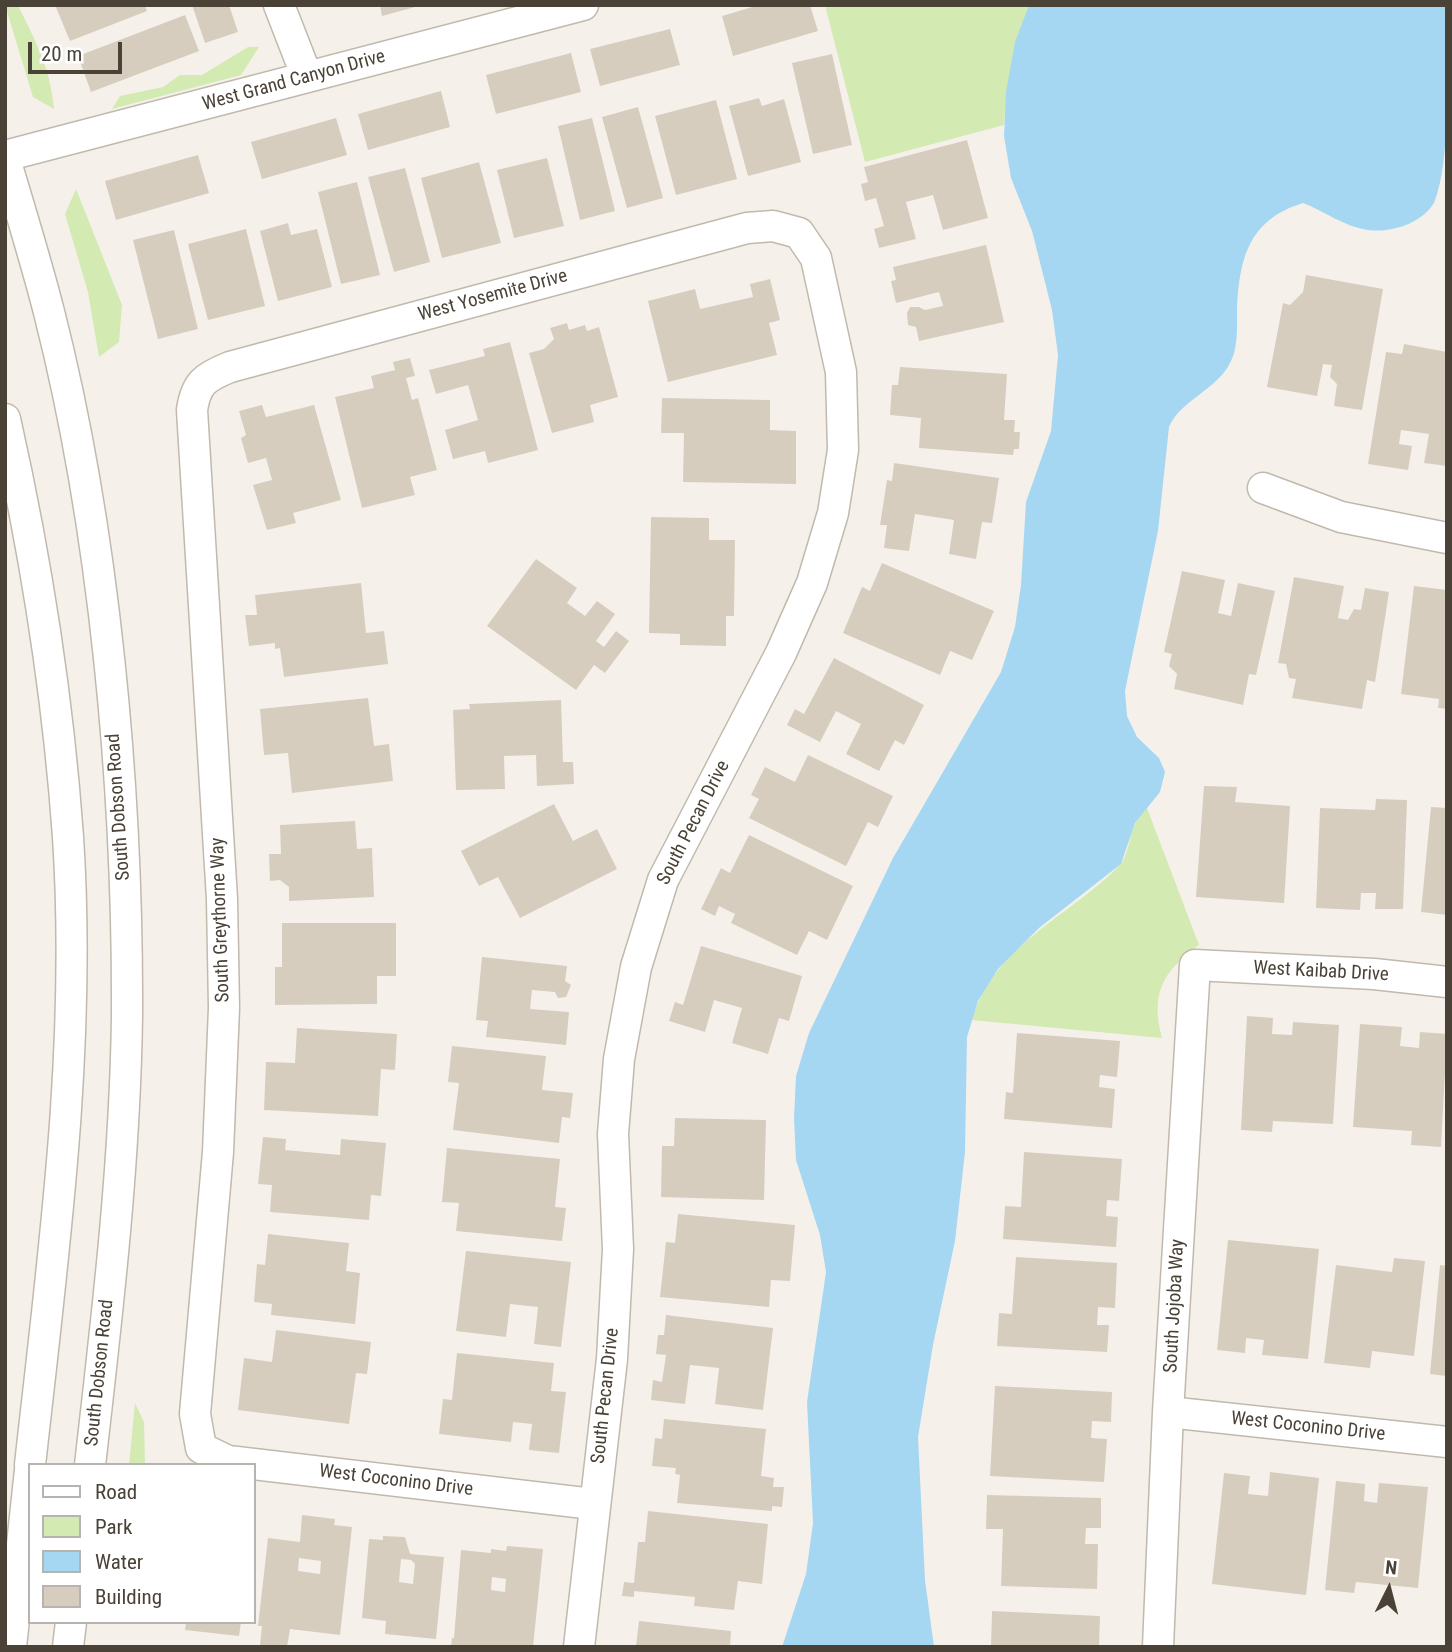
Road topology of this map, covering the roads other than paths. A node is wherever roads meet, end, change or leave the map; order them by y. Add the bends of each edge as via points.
1 (279, 5) edge
2 (583, 5) edge
3 (307, 77) junction
4 (5, 158) edge
5 (799, 233) joint
6 (195, 391) joint
7 (5, 419) edge
8 (1263, 488) dead end
9 (1447, 538) edge
10 (1195, 965) joint
11 (1447, 982) edge
12 (1168, 1412) junction
13 (1447, 1442) edge
14 (201, 1448) joint
15 (30, 1463) edge
16 (90, 1463) edge
17 (245, 1463) edge
18 (256, 1464) edge
19 (28, 1489) edge
20 (593, 1504) junction
21 (71, 1624) edge
22 (11, 1647) edge
23 (68, 1647) edge
24 (579, 1647) edge
25 (1158, 1647) edge

1 - 3 street
2 - 3 street, West Grand Canyon Drive
3 - 4 street, West Grand Canyon Drive
4 - 16 street, South Dobson Road via 49,313 74,426 107,649 126,893 122,1147
5 - 6 street, West Yosemite Drive via 773,226 747,228 230,367 210,375
5 - 20 street, South Pecan Drive via 816,257 841,373 843,450 833,513 812,583 781,653 663,880 636,967 619,1059 613,1133 618,1249 612,1359
6 - 14 street, South Greythorne Way via 192,410 224,996 218,1152 195,1413
7 - 15 street via 42,600 68,838 68,1068 60,1192
8 - 9 street via 1340,517
10 - 11 street, West Kaibab Drive
10 - 12 street, South Jojoba Way
12 - 13 street, West Coconino Drive
12 - 25 street, South Jojoba Way
14 - 17 street, West Coconino Drive via 228,1461
18 - 20 street, West Coconino Drive
19 - 22 street
20 - 24 street, South Pecan Drive
21 - 23 street

